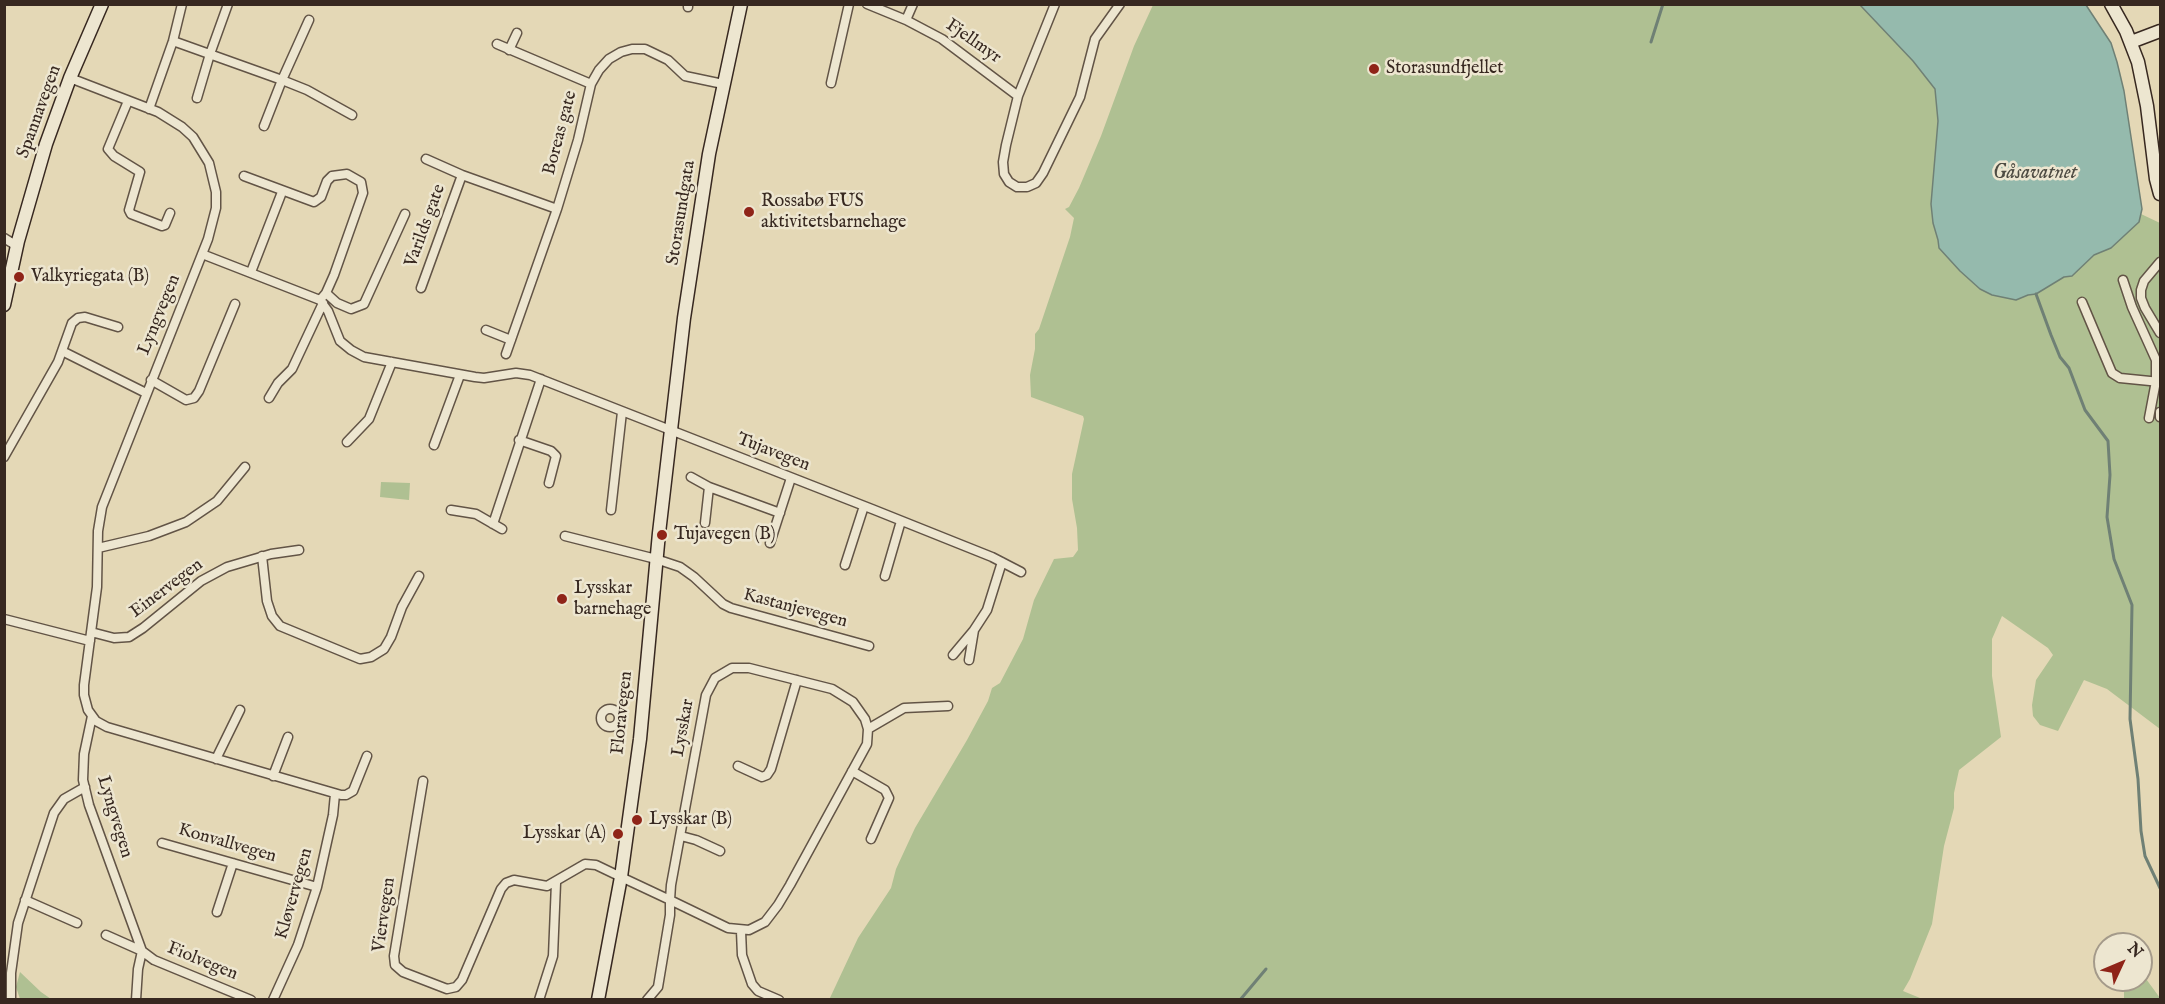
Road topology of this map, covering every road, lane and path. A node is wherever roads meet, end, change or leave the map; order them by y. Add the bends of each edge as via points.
1 (102, 4) edge
2 (182, 4) edge
3 (228, 4) edge
4 (741, 4) edge
5 (849, 4) edge
6 (867, 4) edge
7 (913, 4) edge
8 (1056, 4) edge
9 (1120, 4) edge
10 (2111, 4) edge
11 (309, 20) dead end
12 (906, 20) junction
13 (2160, 31) edge
14 (517, 33) dead end
15 (173, 41) junction
16 (2131, 42) junction
17 (497, 44) dead end
18 (509, 50) junction
19 (210, 54) junction
20 (70, 78) junction
21 (282, 80) junction
22 (831, 83) dead end
23 (591, 84) junction
24 (723, 84) junction
25 (1018, 96) junction
26 (197, 98) dead end
27 (128, 100) junction
28 (149, 109) junction
29 (352, 115) dead end
30 (264, 126) dead end
31 (426, 159) dead end
32 (244, 176) dead end
33 (462, 176) junction
34 (282, 192) junction
35 (2160, 194) edge
36 (557, 209) junction
37 (170, 213) dead end
38 (405, 214) dead end
39 (4, 238) edge
40 (17, 246) junction
41 (202, 254) junction
42 (2160, 262) edge
43 (250, 272) junction
44 (2123, 280) dead end
45 (421, 288) dead end
46 (323, 299) junction
47 (2082, 302) dead end
48 (235, 304) dead end
49 (4, 305) edge
50 (118, 327) dead end
51 (486, 330) dead end
52 (2160, 333) edge
53 (511, 340) junction
54 (62, 351) junction
55 (507, 354) dead end
56 (392, 362) junction
57 (460, 375) junction
58 (541, 379) junction
59 (152, 380) junction
60 (2158, 381) edge
61 (146, 393) junction
62 (269, 398) dead end
63 (622, 412) junction
64 (2149, 418) dead end
65 (671, 430) junction
66 (519, 440) junction
67 (347, 442) dead end
68 (434, 446) dead end
69 (4, 457) edge
70 (245, 467) dead end
71 (691, 477) dead end
72 (790, 478) junction
73 (549, 483) dead end
74 (710, 487) junction
75 (864, 506) junction
76 (451, 510) dead end
77 (611, 510) dead end
78 (780, 513) junction
79 (494, 520) junction
80 (901, 521) junction
81 (705, 523) dead end
82 (502, 530) dead end
83 (565, 536) dead end
84 (770, 543) dead end
85 (98, 548) junction
86 (299, 550) dead end
87 (262, 556) junction
88 (656, 559) junction
89 (1002, 562) junction
90 (845, 566) dead end
91 (1021, 572) dead end
92 (419, 576) dead end
93 (885, 576) dead end
94 (4, 619) edge
95 (975, 630) junction
96 (91, 637) junction
97 (870, 646) dead end
98 (953, 655) dead end
99 (969, 660) dead end
100 (797, 680) junction
101 (948, 706) dead end
102 (240, 710) dead end
103 (92, 716) junction
104 (868, 729) junction
105 (288, 737) dead end
106 (367, 756) dead end
107 (216, 759) junction
108 (738, 766) dead end
109 (852, 771) junction
110 (273, 776) junction
111 (423, 782) dead end
112 (85, 787) junction
113 (335, 794) junction
114 (681, 836) junction
115 (871, 839) dead end
116 (162, 843) dead end
117 (720, 851) dead end
118 (233, 862) junction
119 (621, 877) junction
120 (556, 883) junction
121 (317, 887) junction
122 (25, 900) junction
123 (670, 900) junction
124 (217, 912) dead end
125 (77, 923) dead end
126 (741, 931) junction
127 (106, 935) dead end
128 (142, 951) junction
129 (756, 995) edge
130 (11, 999) edge
131 (136, 999) edge
132 (251, 999) edge
133 (273, 999) edge
134 (539, 999) edge
135 (598, 999) edge
136 (647, 999) edge
137 (778, 999) edge

1 - 20 street, Spannavegen
2 - 15 street
3 - 19 street
4 - 24 street, Storasundgata
5 - 22 street
6 - 12 street, Fjellmyr
7 - 12 street
8 - 25 street
9 - 25 street via 1095,39 1080,97 1042,173 1036,183 1027,187 1017,187 1004,174 1003,162
10 - 16 street
11 - 21 street
12 - 25 street, Fjellmyr via 942,39
13 - 16 street
14 - 18 street
15 - 19 street
15 - 28 street
16 - 35 street via 2143,86
17 - 18 street
18 - 23 street
19 - 21 street
19 - 26 street
20 - 27 street, Lyngvegen
20 - 40 street, Spannavegen via 39,166
21 - 29 street
21 - 30 street
23 - 24 street, Boreas gate via 609,59 621,52 645,49 659,54 685,76
23 - 36 street, Boreas gate
24 - 65 street, Storasundgata via 696,233
27 - 28 street, Lyngvegen
27 - 37 street via 108,149 140,172 129,210 162,226
28 - 41 street, Lyngvegen via 182,127 209,163 216,208
31 - 33 street, Varilds gate
32 - 34 street
33 - 36 street, Varilds gate
33 - 45 street, Varilds gate
34 - 43 street
34 - 46 street via 314,202 332,176 347,174 362,182 363,193
36 - 53 street, Boreas gate
38 - 46 street via 364,304 351,309
39 - 40 street
40 - 49 street, Spannavegen
41 - 43 street
41 - 59 street, Lyngvegen
42 - 52 street via 2144,281 2141,298
43 - 46 street
44 - 60 street via 2156,360
46 - 56 street, Tujavegen via 345,346 364,357
46 - 62 street via 292,369
47 - 60 street via 2112,373 2120,378
48 - 59 street via 194,398 186,400
50 - 54 street via 78,318 72,323
51 - 53 street
53 - 55 street, Boreas gate
54 - 61 street
54 - 69 street
56 - 57 street, Tujavegen
56 - 67 street via 369,419
57 - 58 street, Tujavegen via 484,378 516,372
57 - 68 street
58 - 63 street, Tujavegen
58 - 66 street
59 - 61 street, Lyngvegen
60 - 64 street
61 - 85 street, Lyngvegen via 102,507
63 - 65 street, Tujavegen
63 - 77 street
65 - 72 street, Tujavegen
65 - 88 street, Floravegen
66 - 73 street via 556,456
66 - 79 street
70 - 85 street via 217,501 186,522
71 - 74 street
72 - 75 street, Tujavegen
72 - 78 street
74 - 78 street
74 - 81 street
75 - 80 street, Tujavegen
75 - 90 street
76 - 79 street
78 - 84 street
79 - 82 street
80 - 89 street, Tujavegen
80 - 93 street
83 - 88 street, Kastanjevegen
85 - 96 street, Lyngvegen
86 - 87 street, Einervegen
87 - 92 street via 267,601 280,626 360,660 384,649
87 - 96 street, Einervegen via 227,567 201,581 129,637
88 - 97 street, Kastanjevegen via 687,571 731,608
88 - 119 street, Floravegen via 640,739
89 - 91 street, Tujavegen
89 - 95 street via 990,605
94 - 96 street
95 - 98 street
95 - 99 street
96 - 103 street, Lyngvegen via 84,695
100 - 104 street, Lysskar via 843,694 860,710
100 - 108 street via 767,775 756,776
100 - 114 street, Lysskar via 740,668 715,678 706,695
101 - 104 street via 904,708
102 - 107 street
103 - 107 street via 107,727
103 - 112 street, Lyngvegen via 82,766
104 - 109 street via 867,744
105 - 110 street
106 - 113 street via 355,787 346,795
107 - 110 street
109 - 115 street via 885,790 889,798
109 - 126 street via 778,905 758,927
110 - 113 street
111 - 120 street, Viervegen via 395,966 447,989 456,987 501,889 514,880 547,886
112 - 122 street via 58,805
112 - 128 street, Lyngvegen
113 - 121 street, Kløvervegen
114 - 117 street
114 - 123 street, Lysskar
116 - 118 street, Konvallvegen
118 - 121 street, Konvallvegen
118 - 124 street
119 - 120 street via 591,863 579,866
119 - 123 street
119 - 135 street, Floravegen
120 - 134 street via 553,956
121 - 133 street, Kløvervegen via 298,945
122 - 125 street
122 - 130 street via 18,923
123 - 126 street
123 - 136 street, Lysskar via 658,987
126 - 129 street via 744,964
127 - 128 street, Fiolvegen
128 - 131 street, Lyngvegen
128 - 132 street, Fiolvegen via 154,960
129 - 137 street

